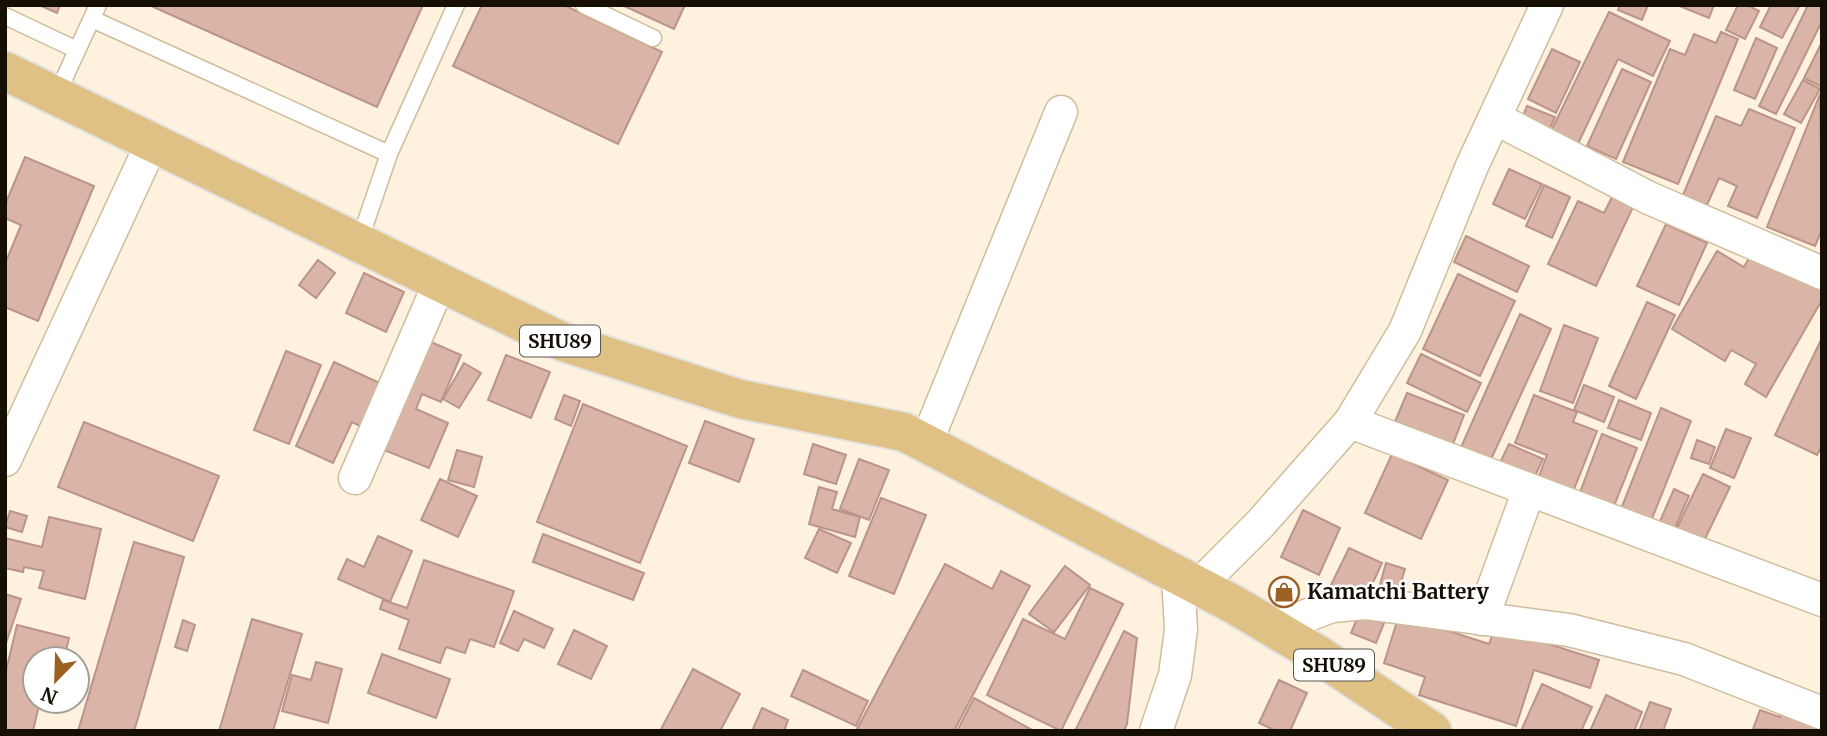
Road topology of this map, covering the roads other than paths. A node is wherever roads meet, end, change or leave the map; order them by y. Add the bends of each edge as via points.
1 (456, 5) edge
2 (584, 5) edge
3 (1547, 5) edge
4 (95, 12) edge
5 (5, 16) edge
6 (653, 38) dead end
7 (77, 50) junction
8 (5, 71) edge
9 (56, 96) junction
10 (1061, 112) dead end
11 (1494, 118) junction
12 (152, 143) junction
13 (389, 154) junction
14 (359, 242) junction
15 (1822, 273) edge
16 (439, 282) junction
17 (1350, 422) junction
18 (926, 443) junction
19 (5, 460) edge
20 (355, 478) dead end
21 (1529, 490) junction
22 (1188, 581) junction
23 (1822, 600) edge
24 (1482, 619) junction
25 (1274, 628) junction
26 (1822, 713) edge
27 (1156, 731) edge
28 (1432, 731) edge

1 - 13 lane
2 - 6 lane
3 - 11 street
4 - 7 lane
4 - 13 lane
5 - 7 lane
7 - 9 lane
8 - 9 main road, SHU89
9 - 12 main road, SHU89
10 - 18 street
11 - 15 street via 1649,198
11 - 17 street via 1405,331
12 - 14 main road, SHU89
12 - 19 street
13 - 14 lane
14 - 16 main road, SHU89
16 - 18 main road, SHU89 via 563,342 740,399 904,432
16 - 20 street
17 - 21 street
17 - 22 street via 1261,523
18 - 22 main road, SHU89
21 - 23 street
21 - 24 street
22 - 25 main road, SHU89
22 - 27 street via 1175,676
24 - 25 street via 1365,603 1332,606
24 - 26 street via 1569,630 1684,659
25 - 28 main road, SHU89

